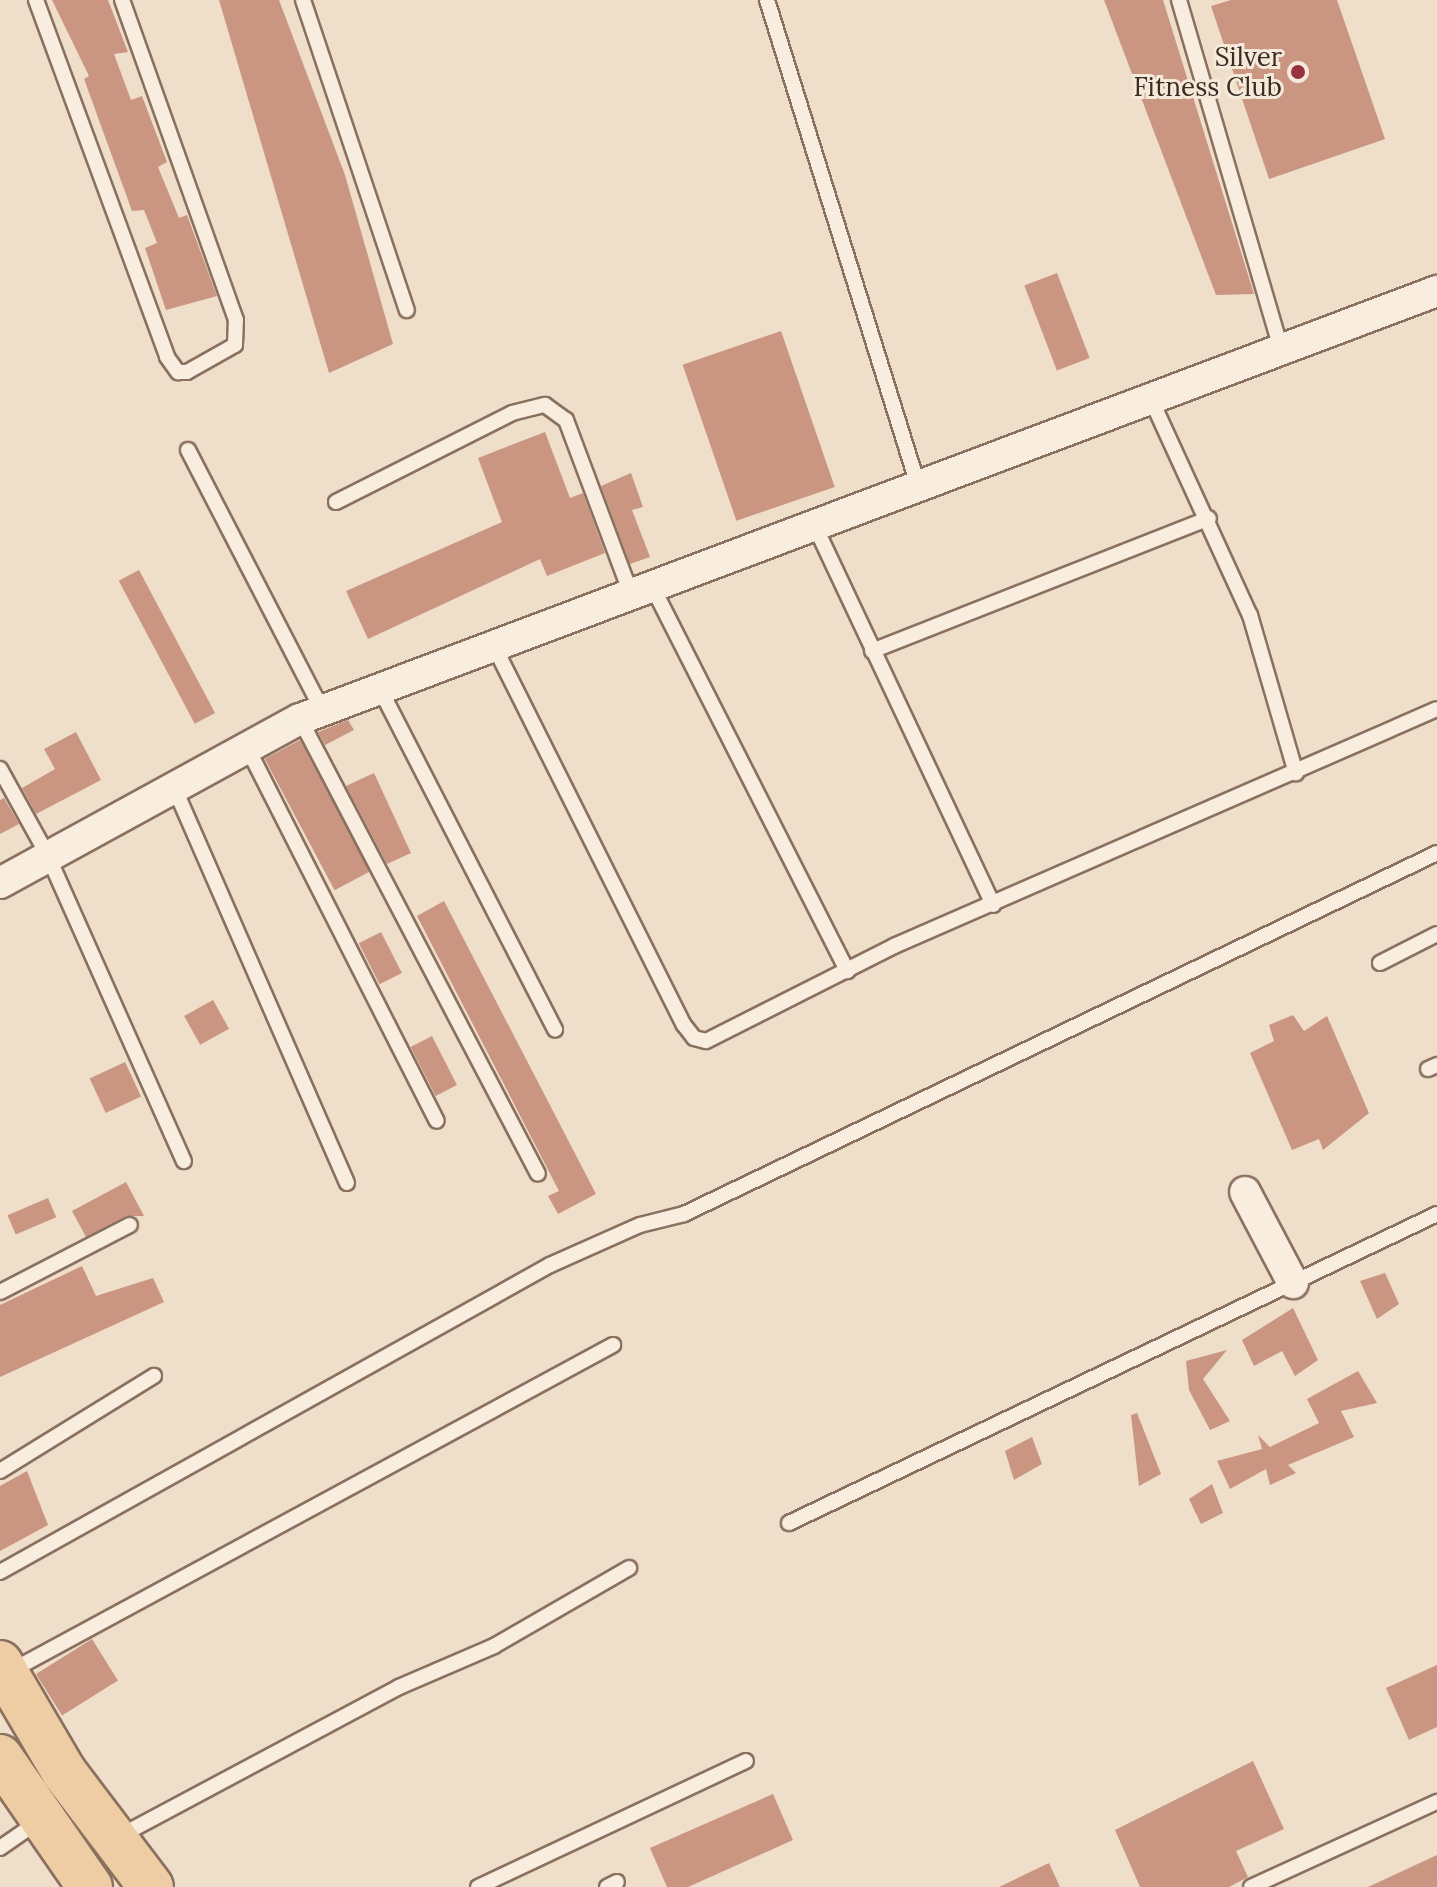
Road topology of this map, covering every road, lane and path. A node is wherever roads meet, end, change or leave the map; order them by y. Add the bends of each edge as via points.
1 (36, 0) edge
2 (122, 0) edge
3 (303, 0) edge
4 (767, 0) edge
5 (1179, 0) edge
6 (1437, 291) edge
7 (407, 310) dead end
8 (1280, 346) junction
9 (1150, 396) junction
10 (188, 450) dead end
11 (918, 485) junction
12 (336, 502) dead end
13 (1209, 518) junction
14 (814, 524) junction
15 (641, 590) junction
16 (494, 646) junction
17 (872, 651) junction
18 (380, 689) junction
19 (1437, 709) edge
20 (312, 715) junction
21 (246, 746) junction
22 (0, 769) edge
23 (1296, 773) junction
24 (173, 785) junction
25 (1437, 853) edge
26 (48, 856) junction
27 (0, 883) edge
28 (993, 905) junction
29 (1437, 934) edge
30 (1380, 963) dead end
31 (847, 971) junction
32 (555, 1030) dead end
33 (437, 1121) dead end
34 (184, 1161) dead end
35 (538, 1174) dead end
36 (347, 1183) dead end
37 (1245, 1192) dead end
38 (1437, 1214) edge
39 (130, 1225) dead end
40 (1293, 1283) junction
41 (0, 1292) edge
42 (613, 1345) dead end
43 (154, 1376) dead end
44 (0, 1471) edge
45 (789, 1523) dead end
46 (629, 1568) dead end
47 (0, 1572) edge
48 (3, 1668) edge
49 (0, 1757) edge
50 (746, 1761) dead end
51 (1437, 1802) edge
52 (41, 1820) junction
53 (114, 1839) junction
54 (0, 1848) edge
55 (78, 1883) edge
56 (151, 1887) edge
57 (478, 1887) edge
58 (1251, 1887) edge

1 - 2 lane via 167,357 178,372 187,372 235,345 236,320
3 - 7 lane
4 - 11 lane
5 - 8 lane
6 - 8 street
8 - 9 street
9 - 11 street
9 - 13 lane
10 - 20 lane
11 - 14 street
12 - 15 lane via 512,413 545,405 566,420
13 - 17 lane
13 - 23 lane via 1250,615
14 - 15 street
14 - 17 lane
15 - 16 street
15 - 31 lane
16 - 18 street
16 - 31 lane via 694,1038 723,1035
17 - 28 lane
18 - 20 street
18 - 32 lane
19 - 23 lane
20 - 21 street
20 - 35 lane
21 - 24 street
21 - 33 lane
22 - 26 lane
23 - 28 lane
24 - 26 street
24 - 36 lane
25 - 47 lane via 684,1214 640,1225 550,1265
26 - 27 street
26 - 34 lane
28 - 31 lane
29 - 30 lane
37 - 40 street
38 - 40 lane
39 - 41 lane
40 - 45 lane
42 - 48 lane
43 - 44 lane
46 - 53 lane via 494,1646 399,1687
48 - 53 main road
49 - 52 main road
50 - 57 lane
51 - 58 lane
52 - 54 lane
52 - 55 main road
53 - 56 main road

